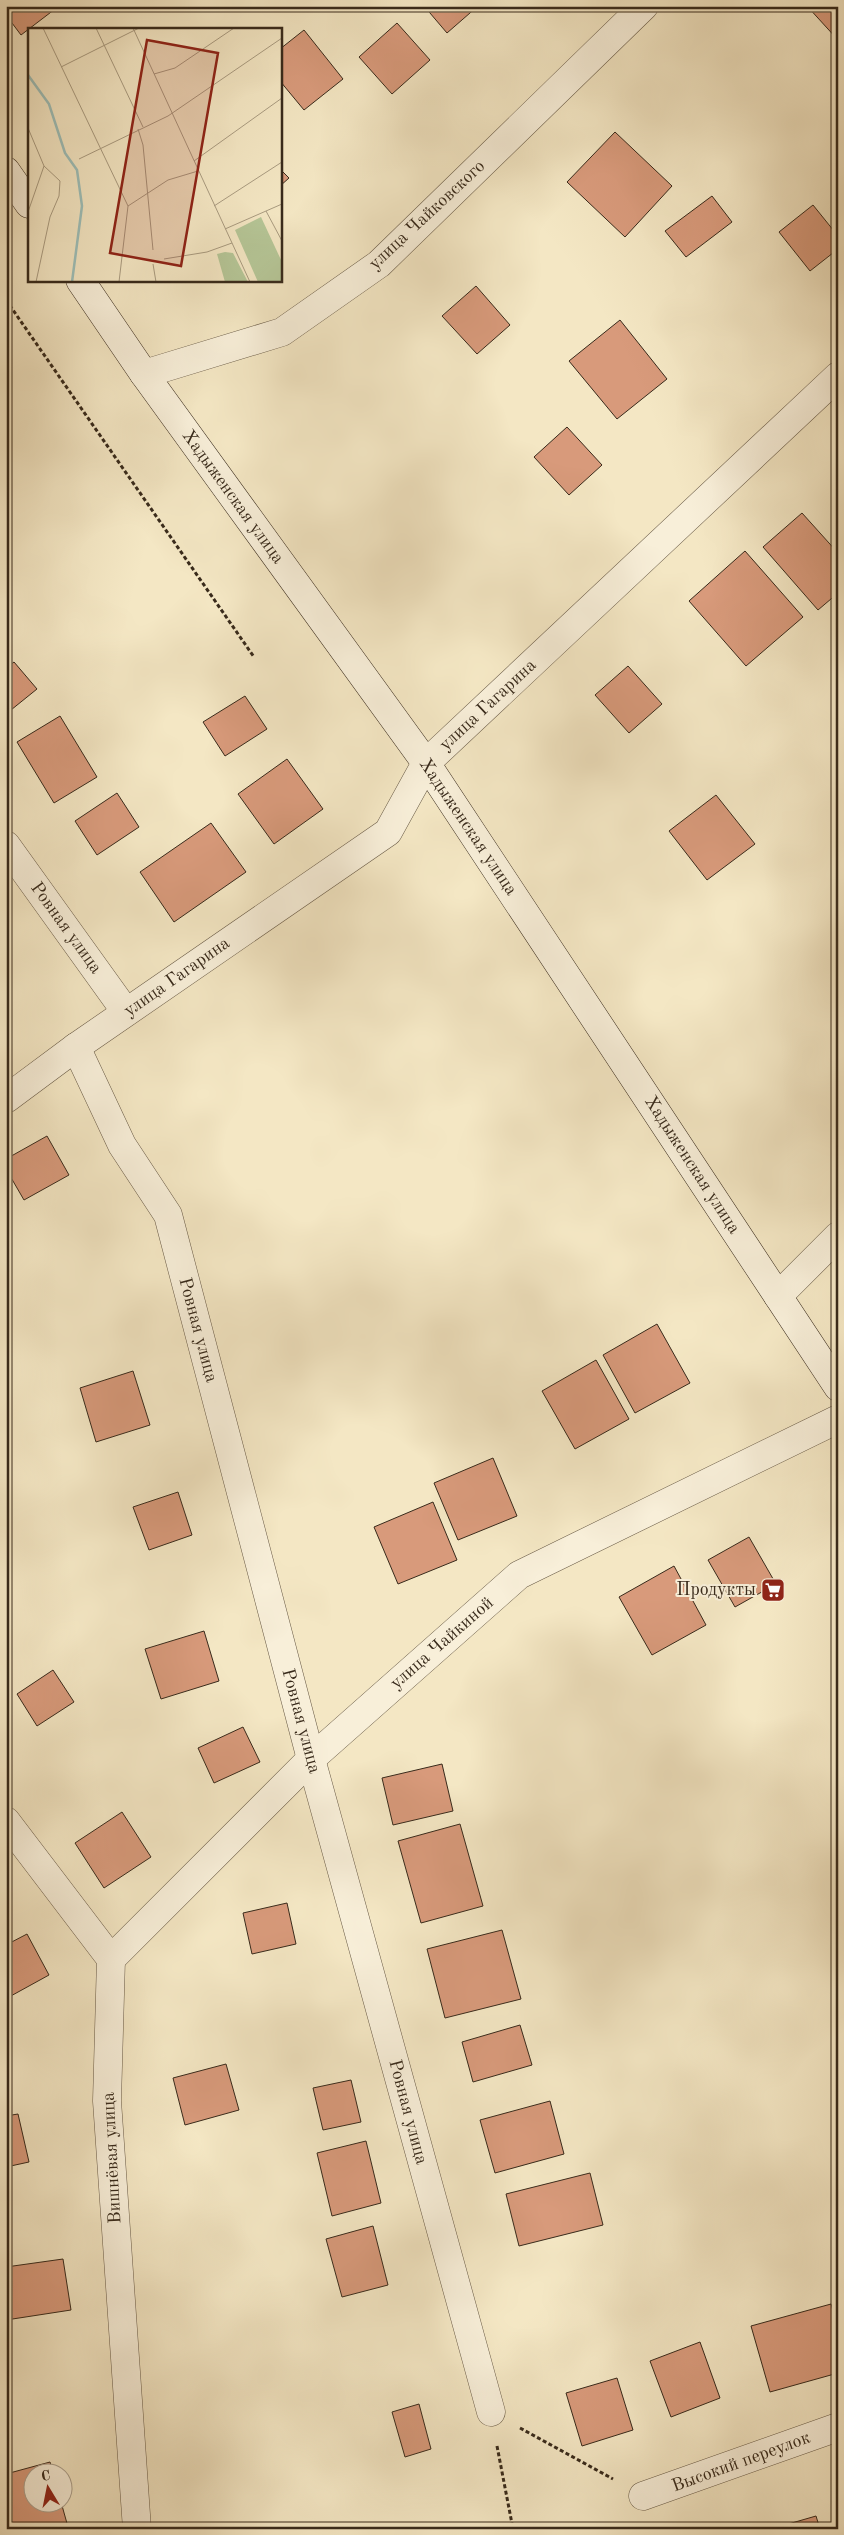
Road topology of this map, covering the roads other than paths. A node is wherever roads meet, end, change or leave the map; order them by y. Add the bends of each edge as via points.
1 (644, 6) edge
2 (6, 171) edge
3 (28, 203) edge
4 (81, 281) edge
5 (144, 374) junction
6 (838, 376) edge
7 (426, 763) junction
8 (6, 844) edge
9 (126, 1012) junction
10 (76, 1046) junction
11 (6, 1100) edge
12 (838, 1236) edge
13 (778, 1296) junction
14 (838, 1387) edge
15 (838, 1419) edge
16 (310, 1759) junction
17 (6, 1821) edge
18 (111, 1959) junction
19 (491, 2412) road end
20 (838, 2427) edge
21 (643, 2496) road end
22 (137, 2529) edge

1 - 5 street, улица Чайковского via 379,264 282,332
2 - 3 street
4 - 5 street, Хадыженская улица
5 - 7 street, Хадыженская улица
6 - 7 street, улица Гагарина
7 - 9 street, улица Гагарина via 388,832
7 - 13 street, Хадыженская улица
8 - 9 street, Ровная улица
9 - 10 street, улица Гагарина
10 - 11 street, улица Гагарина
10 - 16 street, Ровная улица via 122,1145 168,1215
12 - 13 street
13 - 14 street, Хадыженская улица
15 - 16 street, улица Чайкиной via 519,1575
16 - 18 street, улица Чайкиной
16 - 19 street, Ровная улица
17 - 18 street
18 - 22 street, Вишнёвая улица via 107,2101
20 - 21 street, Высокий переулок

